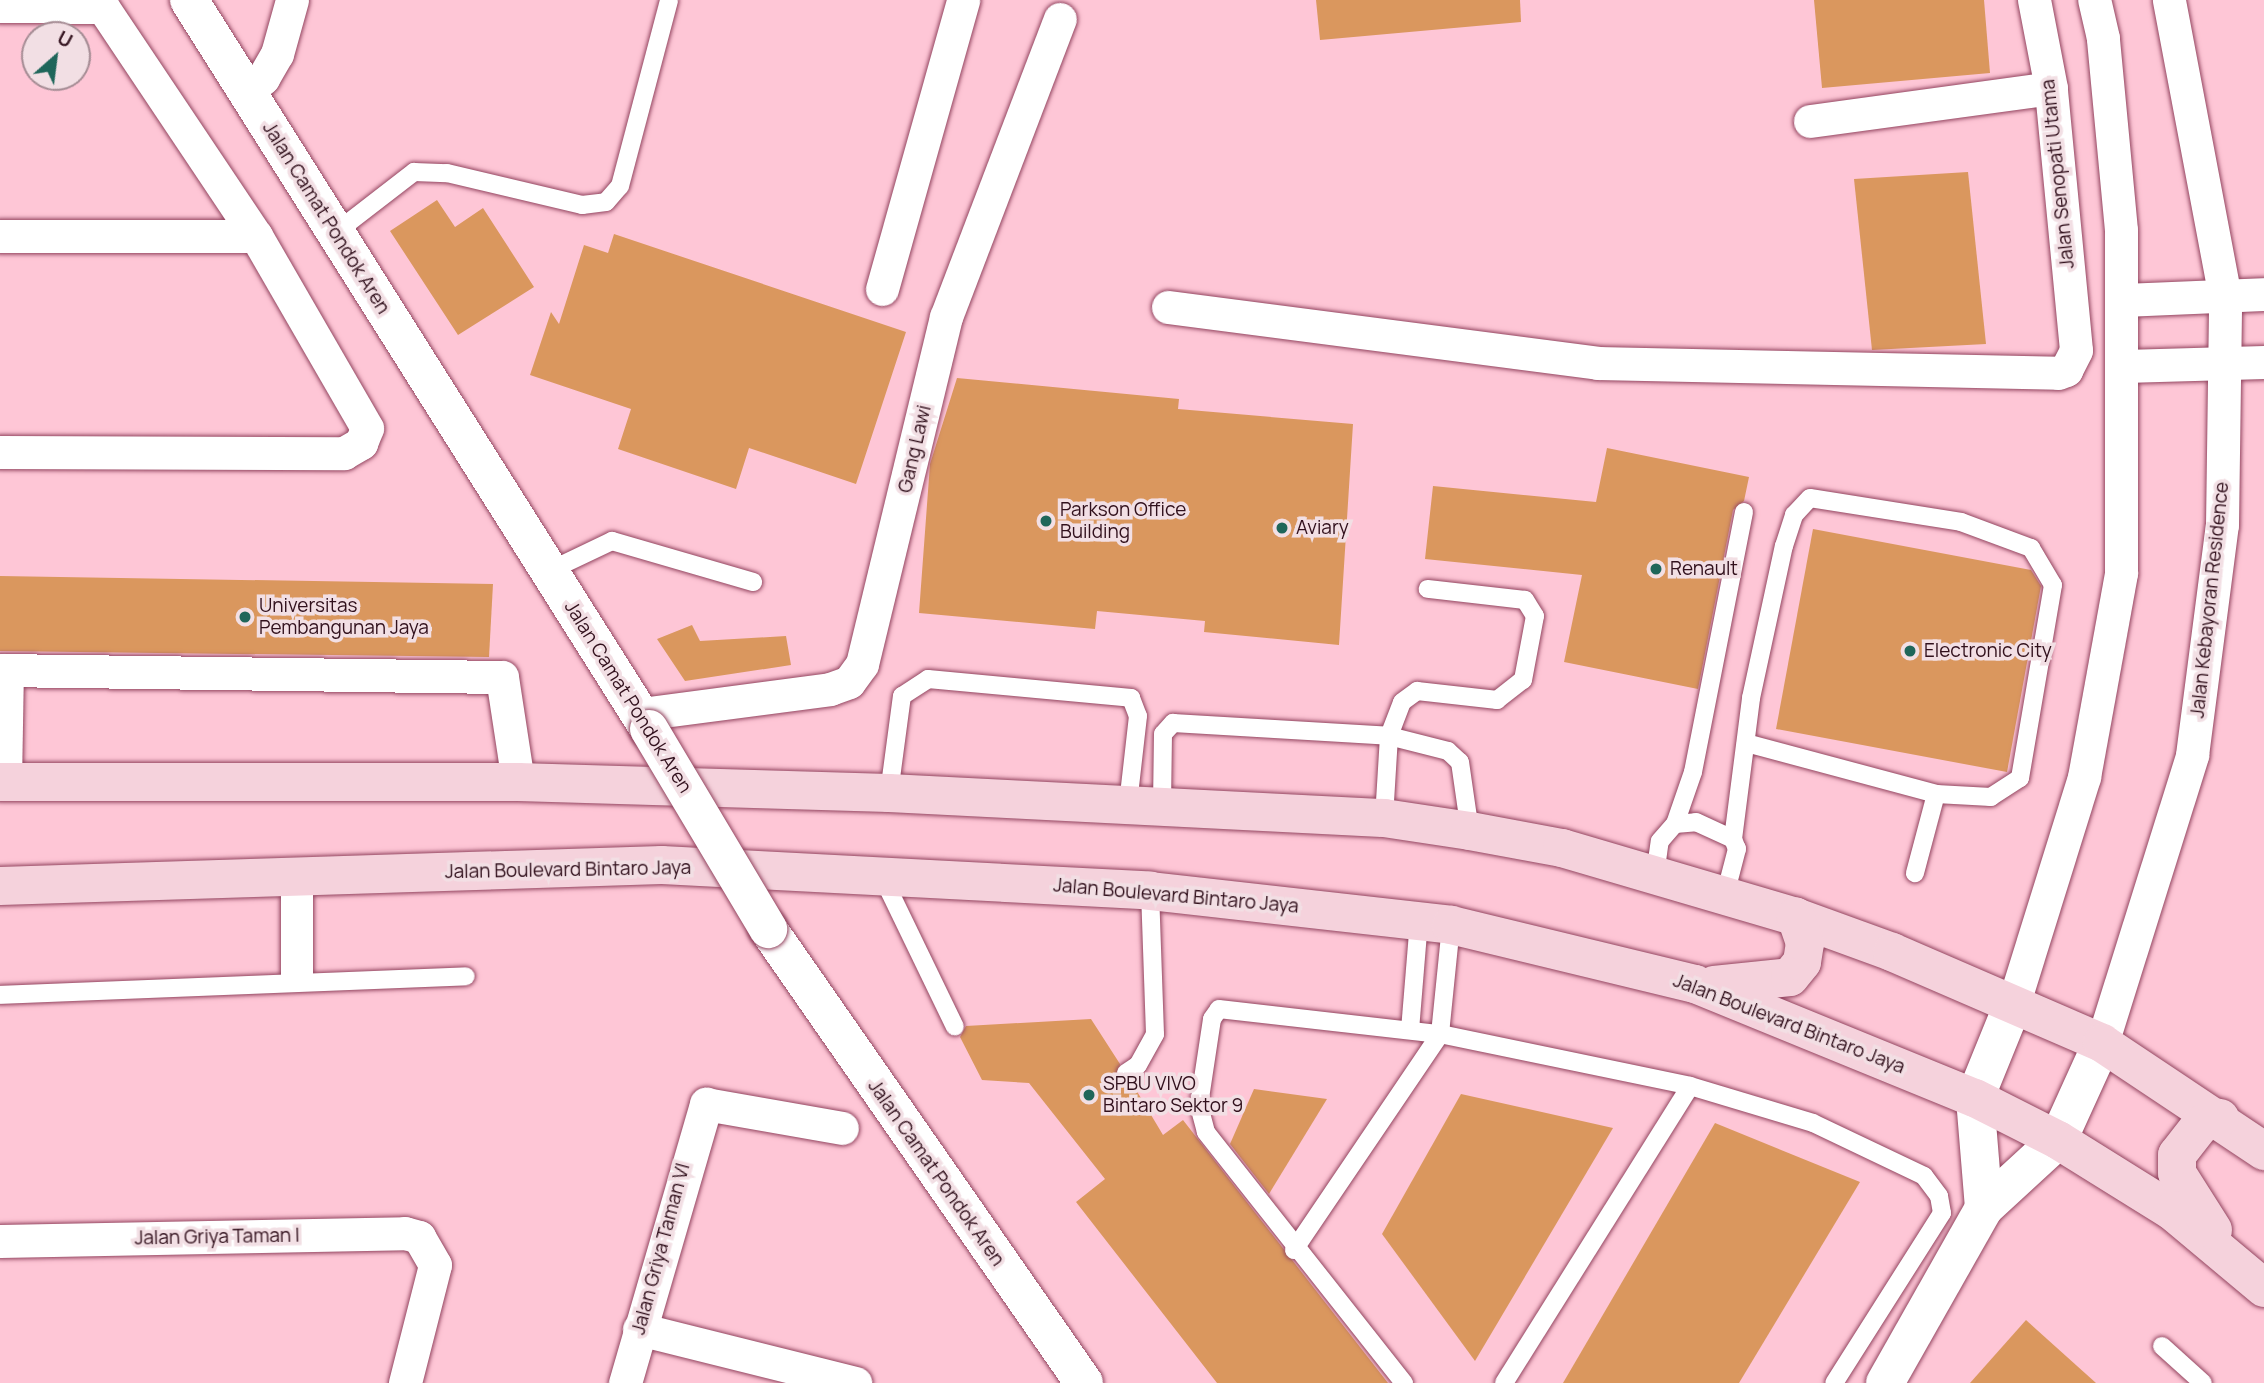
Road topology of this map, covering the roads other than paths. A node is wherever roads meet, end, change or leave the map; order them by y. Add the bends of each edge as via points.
1 (188, 0) edge
2 (292, 0) edge
3 (669, 0) edge
4 (963, 0) edge
5 (2034, 0) edge
6 (2094, 0) edge
7 (2169, 0) edge
8 (100, 4) edge
9 (0, 6) edge
10 (1060, 19) dead end
11 (2051, 88) junction
12 (246, 92) junction
13 (1810, 121) dead end
14 (335, 233) junction
15 (0, 236) edge
16 (256, 236) junction
17 (882, 289) dead end
18 (2264, 294) edge
19 (2225, 298) junction
20 (2122, 300) junction
21 (1168, 307) dead end
22 (2264, 362) edge
23 (2124, 366) junction
24 (2227, 367) junction
25 (0, 452) edge
26 (1744, 512) dead end
27 (549, 571) junction
28 (753, 582) dead end
29 (1428, 589) dead end
30 (3, 670) edge
31 (645, 722) junction
32 (1390, 736) junction
33 (1746, 743) junction
34 (3, 782) edge
35 (517, 782) junction
36 (890, 793) junction
37 (1936, 794) junction
38 (1145, 805) junction
39 (1384, 818) junction
40 (1675, 824) junction
41 (1470, 831) junction
42 (1733, 839) junction
43 (1915, 873) dead end
44 (1655, 875) junction
45 (297, 876) junction
46 (883, 878) junction
47 (0, 886) edge
48 (1150, 891) junction
49 (1724, 895) junction
50 (1796, 917) junction
51 (1435, 923) junction
52 (466, 976) dead end
53 (297, 982) junction
54 (1695, 984) junction
55 (0, 995) edge
56 (2014, 1002) junction
57 (955, 1027) dead end
58 (1410, 1030) junction
59 (1440, 1034) junction
60 (2102, 1043) junction
61 (1126, 1073) dead end
62 (1690, 1086) junction
63 (1975, 1098) junction
64 (2220, 1118) junction
65 (842, 1128) dead end
66 (2058, 1140) junction
67 (2264, 1151) edge
68 (1984, 1208) junction
69 (0, 1241) edge
70 (1294, 1250) junction
71 (2251, 1276) edge
72 (639, 1329) junction
73 (2162, 1346) dead end
74 (405, 1383) edge
75 (625, 1383) edge
76 (855, 1383) edge
77 (1084, 1383) edge
78 (1404, 1383) edge
79 (1504, 1383) edge
80 (1835, 1383) edge
81 (1885, 1383) edge
82 (2203, 1383) edge

1 - 12 main road, Jalan Camat Pondok Aren
2 - 12 street via 277,54 263,78
3 - 14 lane via 620,186 606,202 582,205 447,173 414,172
4 - 17 street
5 - 11 street, Jalan Senopati Utama
6 - 20 street via 2104,38
7 - 19 street, Jalan Kebayoran Residence
8 - 9 street
8 - 16 street
10 - 31 street, Gang Lawi via 946,317 862,664 849,682 830,689
11 - 13 street
11 - 21 street, Jalan Senopati Utama via 2076,350 2066,370 1597,363
12 - 14 main road, Jalan Camat Pondok Aren
14 - 27 main road, Jalan Camat Pondok Aren
15 - 16 street
16 - 25 street via 367,428 361,443 344,453
18 - 19 street
19 - 20 street
19 - 24 street, Jalan Kebayoran Residence
20 - 23 street
22 - 24 street
23 - 24 street
23 - 56 street via 2122,573 2084,778
24 - 60 street, Jalan Kebayoran Residence via 2222,525 2193,755
26 - 40 lane via 1693,772
27 - 28 lane via 612,541
27 - 31 main road, Jalan Camat Pondok Aren
29 - 32 lane via 1525,600 1535,616 1523,680 1497,700 1417,691 1397,708
30 - 34 street
30 - 35 street via 502,677
31 - 77 main road, Jalan Camat Pondok Aren, bridge via 768,929
32 - 38 lane via 1173,723 1163,734
32 - 39 lane
32 - 41 lane via 1448,751 1460,762
33 - 37 lane
33 - 37 lane via 1784,546 1800,504 1810,498 1833,499 1961,522 2031,548 2053,585 2020,778 1991,797
33 - 42 lane
34 - 35 main road
35 - 36 main road
36 - 38 main road
36 - 38 lane via 902,696 928,680 1132,698 1138,716
37 - 43 lane
38 - 39 main road
39 - 41 main road
40 - 42 lane via 1696,822
40 - 44 lane via 1660,841
41 - 44 main road via 1562,848
42 - 49 lane via 1737,849
44 - 49 main road
45 - 46 main road, Jalan Boulevard Bintaro Jaya via 662,865
45 - 47 main road, Jalan Boulevard Bintaro Jaya
45 - 53 lane
46 - 48 main road, Jalan Boulevard Bintaro Jaya
46 - 57 lane
48 - 51 main road, Jalan Boulevard Bintaro Jaya
48 - 61 lane via 1155,1034 1138,1065
49 - 50 main road
50 - 54 main road via 1805,943 1802,962 1790,978 1735,986
50 - 56 main road
51 - 54 main road, Jalan Boulevard Bintaro Jaya
51 - 58 lane
51 - 59 lane
52 - 53 lane
53 - 55 lane
54 - 63 main road, Jalan Boulevard Bintaro Jaya
56 - 60 main road
56 - 63 main road
58 - 59 lane
58 - 70 lane via 1229,1007 1212,1019 1200,1120
59 - 62 lane
59 - 70 lane
60 - 64 main road
60 - 66 main road, Jalan Kebayoran Residence
62 - 79 lane
62 - 80 lane via 1813,1123 1924,1176 1939,1196 1942,1213
63 - 66 main road, Jalan Boulevard Bintaro Jaya
63 - 68 main road
64 - 67 main road
64 - 71 main road via 2201,1124 2185,1140 2177,1173
65 - 72 street, Jalan Griya Taman VI via 706,1104 699,1114
66 - 68 main road
66 - 71 main road, Jalan Boulevard Bintaro Jaya via 2172,1211
68 - 81 main road
69 - 74 street, Jalan Griya Taman I via 405,1233 429,1248 435,1265
70 - 78 lane
72 - 75 street, Jalan Griya Taman VI
72 - 76 street
73 - 82 lane

